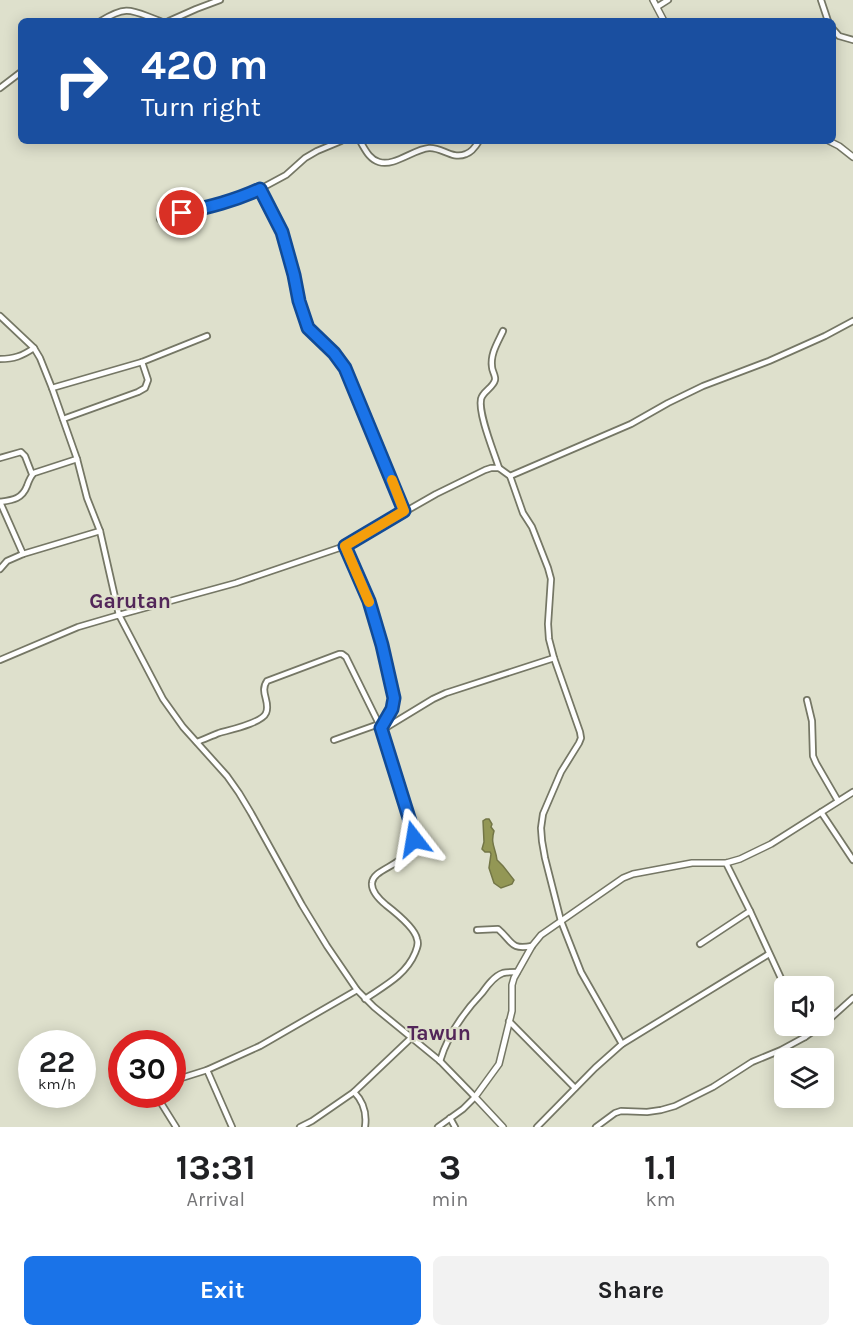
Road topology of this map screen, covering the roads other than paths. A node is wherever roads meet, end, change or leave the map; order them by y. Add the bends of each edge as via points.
1 (220, 0) edge
2 (653, 0) edge
3 (668, 0) edge
4 (821, 0) edge
5 (657, 7) junction
6 (106, 18) edge
7 (152, 18) edge
8 (175, 18) edge
9 (662, 18) edge
10 (827, 18) edge
11 (836, 33) edge
12 (853, 40) edge
13 (18, 74) edge
14 (0, 88) edge
15 (334, 144) edge
16 (362, 144) edge
17 (477, 144) edge
18 (835, 144) edge
19 (853, 157) edge
20 (260, 189) junction
21 (160, 219) dead end
22 (0, 316) edge
23 (853, 321) edge
24 (503, 331) dead end
25 (207, 336) dead end
26 (34, 348) junction
27 (0, 359) edge
28 (142, 362) junction
29 (52, 387) junction
30 (63, 419) junction
31 (0, 458) edge
32 (77, 459) junction
33 (499, 468) junction
34 (32, 474) junction
35 (510, 477) junction
36 (0, 502) edge
37 (404, 511) junction
38 (100, 531) junction
39 (345, 546) junction
40 (23, 554) junction
41 (0, 569) edge
42 (119, 615) junction
43 (554, 658) junction
44 (0, 660) edge
45 (807, 700) dead end
46 (380, 727) junction
47 (334, 740) dead end
48 (197, 742) junction
49 (853, 792) edge
50 (838, 801) junction
51 (821, 812) junction
52 (853, 860) edge
53 (726, 863) junction
54 (750, 911) junction
55 (561, 921) junction
56 (477, 930) dead end
57 (700, 944) dead end
58 (532, 946) junction
59 (769, 954) junction
60 (517, 972) junction
61 (779, 976) edge
62 (357, 990) junction
63 (853, 998) edge
64 (365, 999) junction
65 (834, 1015) edge
66 (510, 1021) junction
67 (805, 1037) edge
68 (411, 1038) junction
69 (622, 1044) junction
70 (440, 1061) junction
71 (207, 1070) junction
72 (186, 1077) edge
73 (575, 1088) junction
74 (354, 1092) junction
75 (475, 1097) junction
76 (164, 1108) edge
77 (450, 1118) junction
78 (176, 1127) edge
79 (232, 1127) edge
80 (300, 1127) edge
81 (365, 1127) edge
82 (438, 1127) edge
83 (455, 1127) edge
84 (503, 1127) edge
85 (537, 1127) edge
86 (597, 1127) edge

1 - 8 street
2 - 5 street
3 - 5 street
4 - 10 street
5 - 9 street
6 - 7 street via 126,10
11 - 12 street
13 - 14 street
15 - 20 street via 316,151 286,175
16 - 17 street via 368,154 384,163 429,148 465,154
18 - 19 street
20 - 21 street via 216,206
20 - 37 street via 282,232 308,328 345,368
22 - 26 street
23 - 35 street
24 - 33 street via 493,355 495,381 481,398 481,411
25 - 28 street
26 - 27 street via 22,356
26 - 29 street
28 - 29 street
28 - 30 street via 148,380 145,387
29 - 30 street
30 - 32 street
31 - 34 street via 21,452
32 - 34 street
32 - 38 street
33 - 35 street
33 - 37 street via 468,478
34 - 36 street via 20,497
35 - 43 street via 551,579 548,624
36 - 40 street
37 - 39 street
38 - 40 street
38 - 42 street
39 - 42 street via 236,583
39 - 46 street via 369,601 394,698
40 - 41 street
42 - 44 street via 78,627
42 - 48 street via 163,699
43 - 46 street via 446,693
43 - 55 street via 581,738 549,798 541,828 544,858
45 - 50 street via 813,756
46 - 47 street
46 - 48 street via 348,660 339,654 267,681 263,688 265,715
46 - 64 street via 414,839 404,857 377,874 372,884 377,896 403,920 418,942 405,970
48 - 62 street via 227,776 251,813 302,905
49 - 50 street
50 - 51 street
51 - 52 street
51 - 53 street via 771,844
53 - 54 street
53 - 55 street via 692,863 633,874
54 - 57 street
54 - 59 street
55 - 58 street
55 - 69 street via 581,972
56 - 58 street via 498,929 517,948
58 - 60 street
59 - 61 street
59 - 69 street
60 - 66 street via 512,985
60 - 70 street via 497,976 477,998 450,1036
62 - 64 street
62 - 71 street via 260,1046
63 - 65 street
64 - 68 street
66 - 73 street
66 - 75 street via 499,1064
67 - 86 street via 675,1106 647,1112 621,1111
68 - 70 street
68 - 74 street
69 - 73 street
70 - 75 street
71 - 72 street
71 - 79 street
73 - 85 street
74 - 80 street
74 - 81 street via 364,1107
75 - 77 street
75 - 84 street
76 - 78 street
77 - 82 street
77 - 83 street

